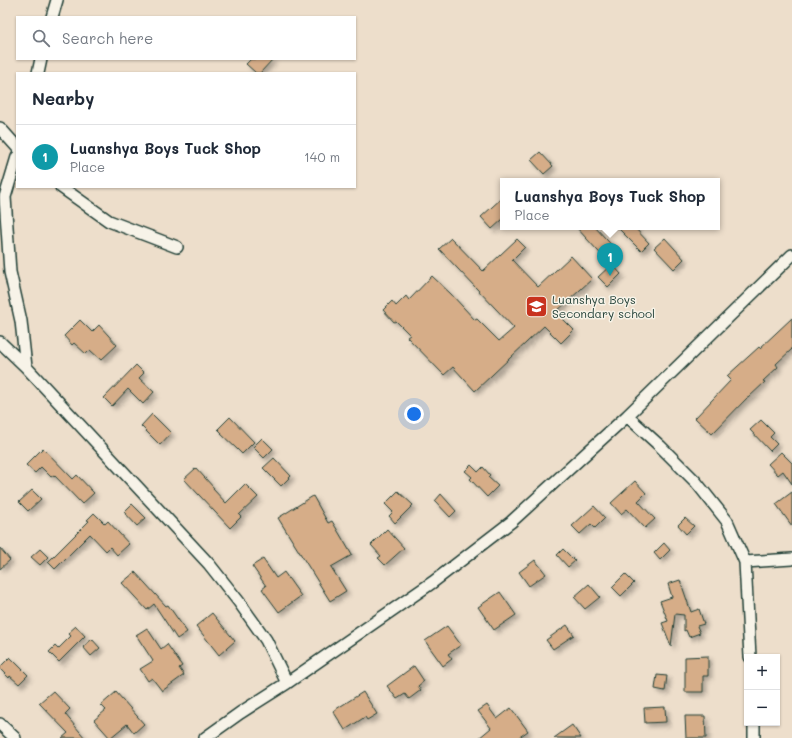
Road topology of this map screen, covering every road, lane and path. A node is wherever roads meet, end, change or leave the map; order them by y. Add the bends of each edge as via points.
1 (57, 0) edge
2 (52, 16) edge
3 (42, 60) edge
4 (38, 72) edge
5 (0, 128) edge
6 (16, 146) edge
7 (16, 160) edge
8 (63, 188) edge
9 (177, 247) dead end
10 (792, 255) edge
11 (0, 342) edge
12 (26, 367) junction
13 (627, 416) junction
14 (792, 559) edge
15 (745, 562) junction
16 (750, 654) edge
17 (287, 683) junction
18 (0, 724) edge
19 (754, 726) edge
20 (14, 738) edge
21 (205, 738) edge
22 (754, 738) edge

1 - 2 street
3 - 4 street
5 - 6 street
7 - 12 street via 5,198 10,272
8 - 9 street via 109,221
10 - 13 street
11 - 12 street
12 - 17 street via 209,564 266,640
13 - 15 street via 696,482 727,521
13 - 17 street via 511,522 433,582
14 - 15 street
15 - 16 street
17 - 21 street
18 - 20 street
19 - 22 street

